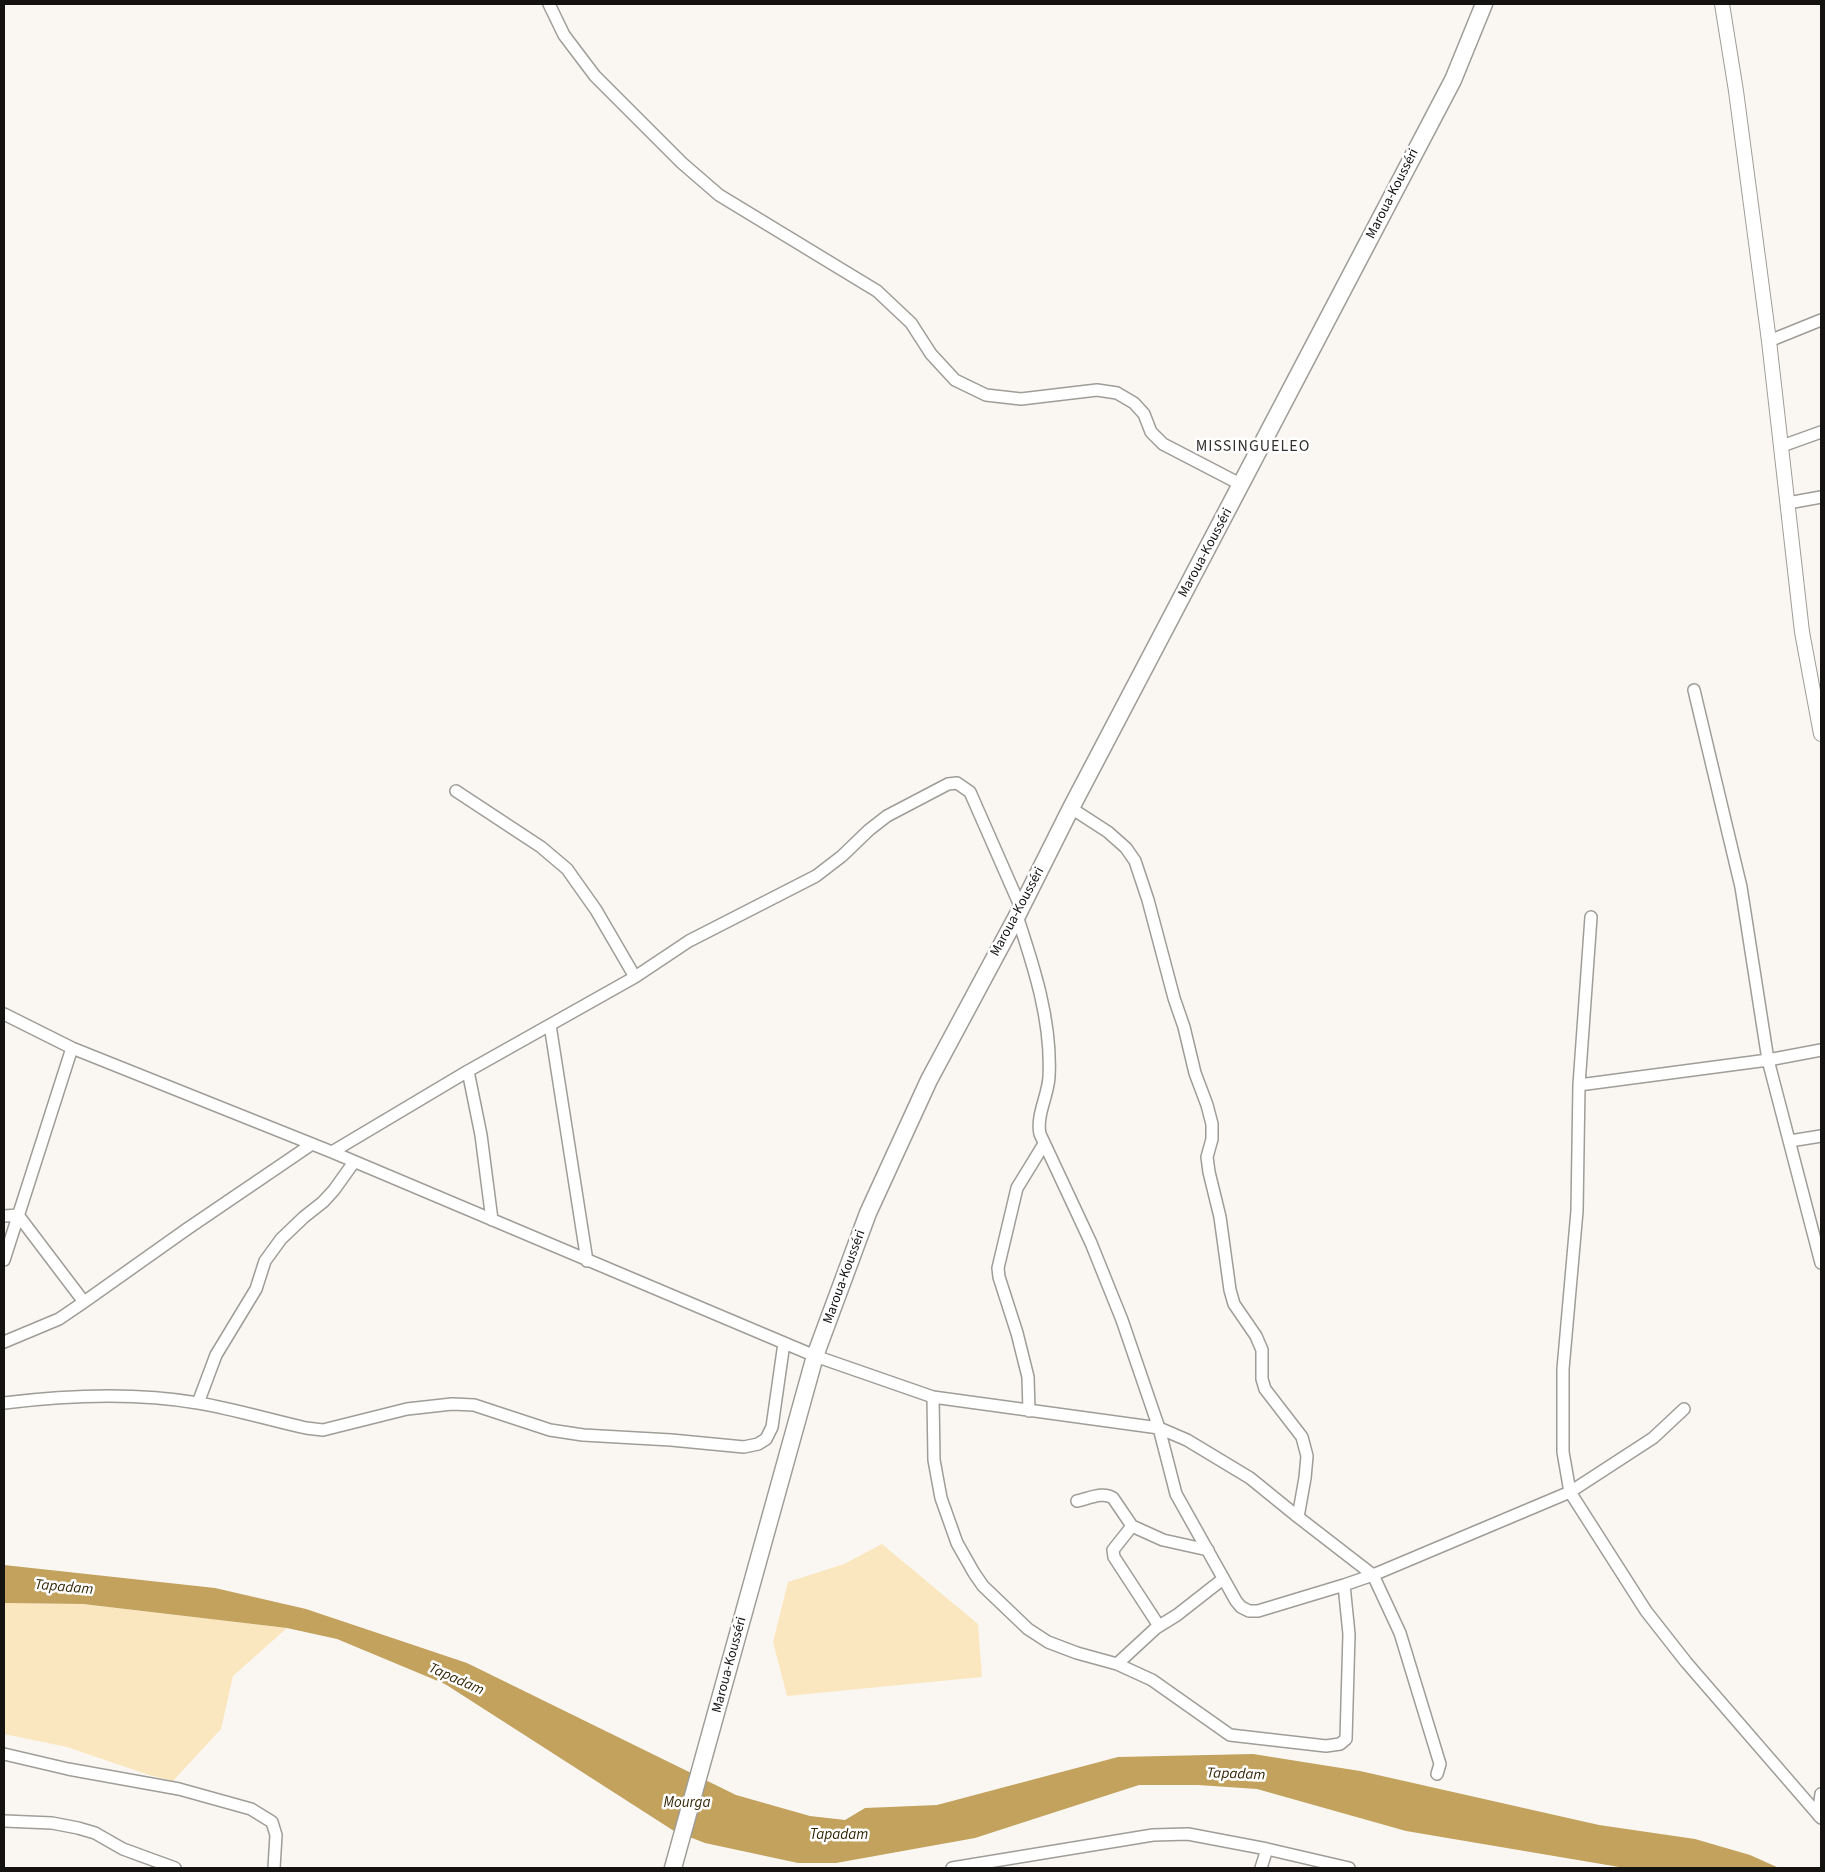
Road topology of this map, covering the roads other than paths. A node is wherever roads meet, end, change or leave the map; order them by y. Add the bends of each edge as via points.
1 (549, 4) edge
2 (1484, 4) edge
3 (1722, 4) edge
4 (1821, 320) edge
5 (1769, 341) junction
6 (1821, 432) edge
7 (1782, 446) junction
8 (1242, 484) junction
9 (1821, 497) edge
10 (1788, 503) junction
11 (1694, 690) dead end
12 (1821, 734) edge
13 (456, 792) dead end
14 (1071, 808) junction
15 (1019, 912) junction
16 (1591, 917) dead end
17 (636, 978) junction
18 (4, 1014) edge
19 (550, 1025) junction
20 (72, 1048) junction
21 (1821, 1050) edge
22 (1768, 1060) junction
23 (468, 1071) junction
24 (1579, 1085) junction
25 (1821, 1136) edge
26 (1790, 1141) junction
27 (312, 1144) junction
28 (1044, 1144) junction
29 (332, 1152) junction
30 (354, 1162) junction
31 (18, 1215) junction
32 (4, 1216) edge
33 (492, 1220) junction
34 (4, 1260) edge
35 (587, 1260) junction
36 (1821, 1262) edge
37 (84, 1302) junction
38 (4, 1342) edge
39 (784, 1343) junction
40 (815, 1356) junction
41 (933, 1397) junction
42 (4, 1403) edge
43 (198, 1403) junction
44 (1684, 1409) dead end
45 (1029, 1411) junction
46 (1159, 1428) junction
47 (1570, 1492) junction
48 (1078, 1501) dead end
49 (1298, 1517) junction
50 (1132, 1526) junction
51 (1208, 1550) junction
52 (1372, 1575) junction
53 (1224, 1579) junction
54 (1344, 1585) junction
55 (1159, 1626) junction
56 (1117, 1664) junction
57 (4, 1754) edge
58 (1437, 1774) dead end
59 (1821, 1794) edge
60 (1820, 1817) edge
61 (4, 1821) edge
62 (1267, 1849) junction
63 (175, 1868) edge
64 (274, 1868) edge
65 (673, 1868) edge
66 (952, 1868) edge
67 (1261, 1868) edge
68 (1349, 1868) edge

1 - 8 street via 564,35 595,76 682,162 719,195 877,291 911,323 931,354 955,380 986,394 1021,399 1097,390 1117,393 1134,403 1144,414 1151,432 1163,444
2 - 8 highway, Maroua-Kousséri via 1453,80
3 - 5 main road
4 - 5 street
5 - 7 main road
6 - 7 street
7 - 10 main road
8 - 14 highway, Maroua-Kousséri
9 - 10 street
10 - 12 main road via 1802,632
11 - 22 street via 1741,887
13 - 17 street via 541,847 567,869 596,910
14 - 15 highway, Maroua-Kousséri
14 - 49 street via 1126,848 1135,860 1148,900 1195,1073 1208,1105 1212,1124 1209,1172 1234,1304 1262,1350 1265,1389 1302,1437 1307,1456
15 - 17 street via 970,792 957,783 948,784 887,816 816,876 689,941
15 - 28 street via 1047,1027 1049,1077 1038,1128
15 - 40 highway, Maroua-Kousséri via 924,1089 868,1213
16 - 24 street
17 - 19 street
18 - 20 street
19 - 23 street
19 - 35 street
20 - 27 street
20 - 31 street
21 - 22 street
22 - 24 street
22 - 26 street
23 - 29 street
23 - 33 street
24 - 47 street via 1577,1211 1563,1369 1563,1452
25 - 26 street
26 - 36 street
27 - 29 street
27 - 37 street
28 - 45 street via 1017,1188 998,1268 1028,1377
28 - 46 street via 1098,1260
29 - 30 street
30 - 33 street
30 - 43 street via 334,1190 281,1239 265,1261 256,1289 216,1356
31 - 32 street
31 - 34 street
31 - 37 street
33 - 35 street
35 - 39 street
37 - 38 street via 59,1318
39 - 40 street
39 - 43 street via 772,1427 766,1439 744,1447 550,1430 474,1405 407,1409 323,1430
40 - 41 street
40 - 65 highway, Maroua-Kousséri
41 - 45 street
41 - 56 street via 934,1460 941,1498 957,1543 974,1573 983,1586 1028,1629 1048,1642
42 - 43 street via 116,1395
44 - 47 street via 1653,1438
45 - 46 street
46 - 49 street via 1187,1440 1250,1478
46 - 51 street via 1176,1494
47 - 52 street
47 - 60 street via 1646,1611
48 - 50 street via 1109,1495
49 - 52 street
50 - 51 street via 1163,1540
50 - 55 street via 1113,1550 1114,1557
51 - 53 street
52 - 54 street
52 - 58 street via 1400,1634 1440,1764
53 - 54 street via 1236,1602 1249,1611
53 - 55 street
54 - 56 street via 1349,1634 1348,1708 1346,1739 1340,1744 1326,1746 1230,1735 1152,1680
55 - 56 street
57 - 64 street via 251,1808 272,1822 276,1835
59 - 60 street
61 - 63 street via 52,1823 78,1828
62 - 66 street via 1188,1834 1153,1835
62 - 67 street
62 - 68 street

